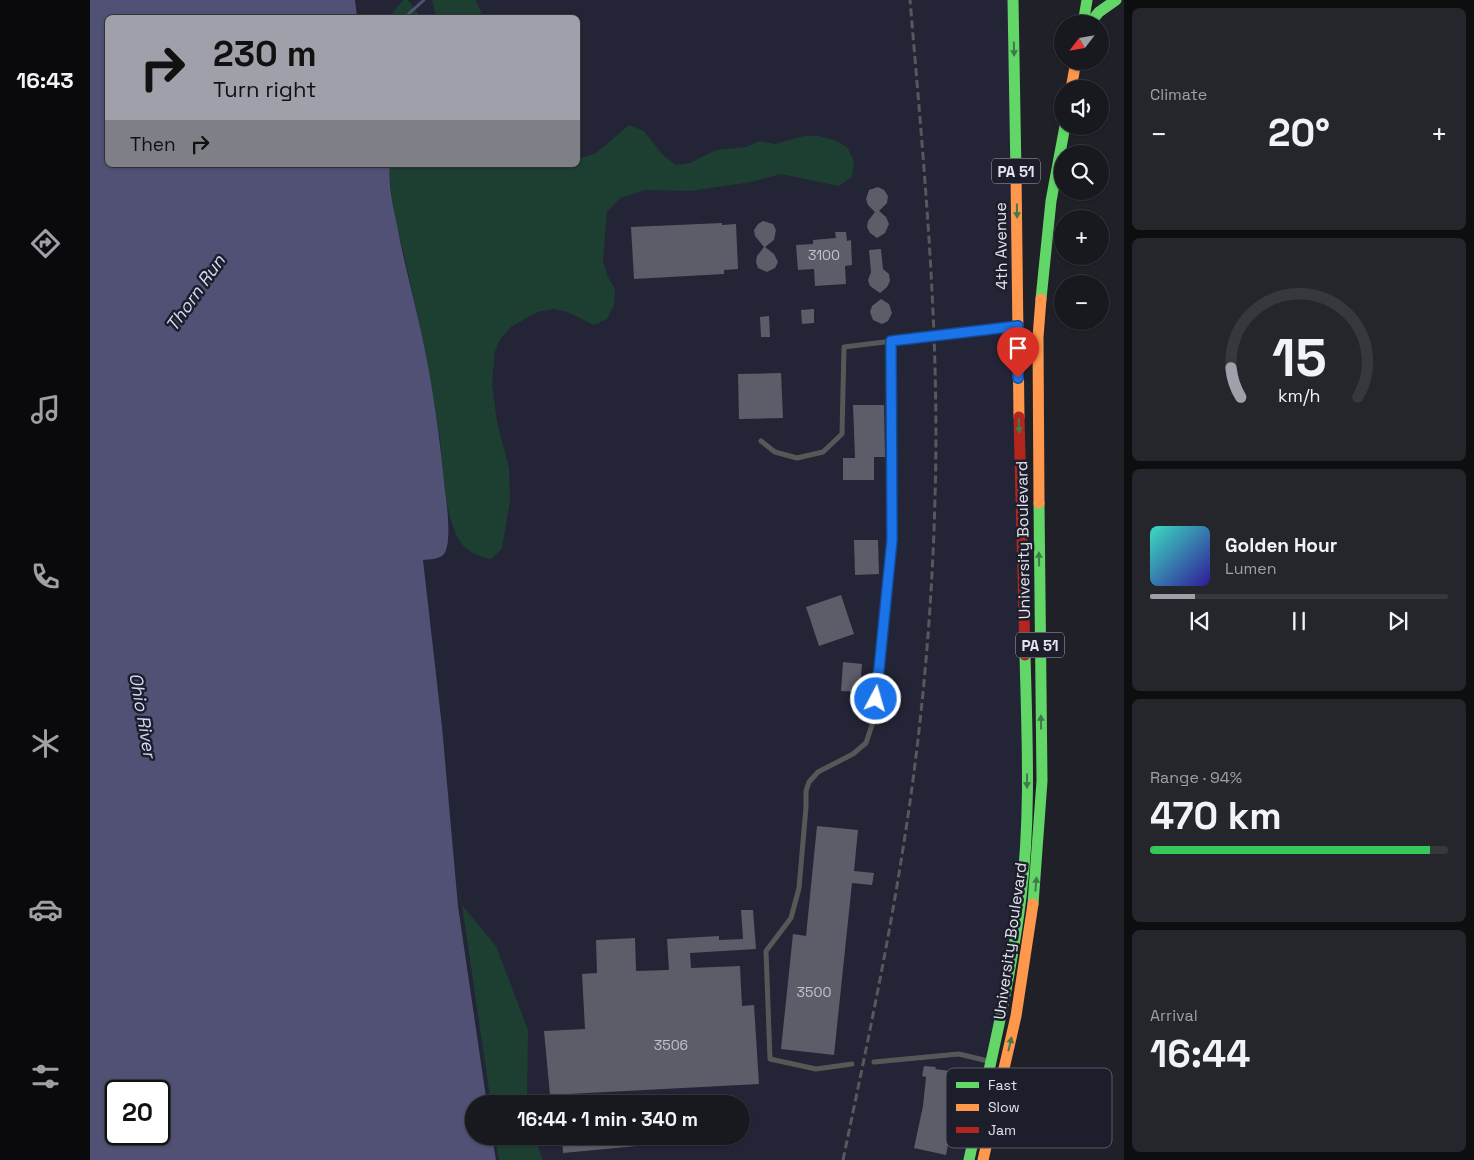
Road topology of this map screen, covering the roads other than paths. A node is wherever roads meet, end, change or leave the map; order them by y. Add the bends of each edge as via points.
1 (1013, 0) edge
2 (1087, 0) edge
3 (1116, 0) edge
4 (1084, 15) edge
5 (1096, 15) edge
6 (1062, 135) edge
7 (1039, 324) junction
8 (1018, 326) junction
9 (891, 341) junction
10 (1018, 342) joint
11 (761, 440) dead end
12 (874, 1062) dead end
13 (991, 1062) junction
14 (852, 1064) dead end
15 (1005, 1065) junction
16 (990, 1068) edge
17 (1004, 1068) edge

1 -> 8 main road, 4th Avenue / PA 51
2 - 4 main road
3 - 5 main road
6 - 7 main road, University Boulevard / PA 51 via 1051,201
7 - 8 main road
15 -> 7 main road, University Boulevard / PA 51 via 1031,930 1042,781
8 - 9 lane
8 - 10 main road, 4th Avenue / PA 51
9 - 11 lane via 844,347 842,434 823,452 797,458 775,452
9 - 14 lane via 892,540 875,716 866,743 853,754 818,772 809,782 799,888 791,918 766,951 770,1059 816,1069
10 -> 13 main road, University Boulevard / PA 51 via 1026,819 1016,932
12 - 13 lane via 959,1054
13 - 15 main road
13 - 16 main road, University Boulevard / PA 51
15 - 17 main road, University Boulevard / PA 51

